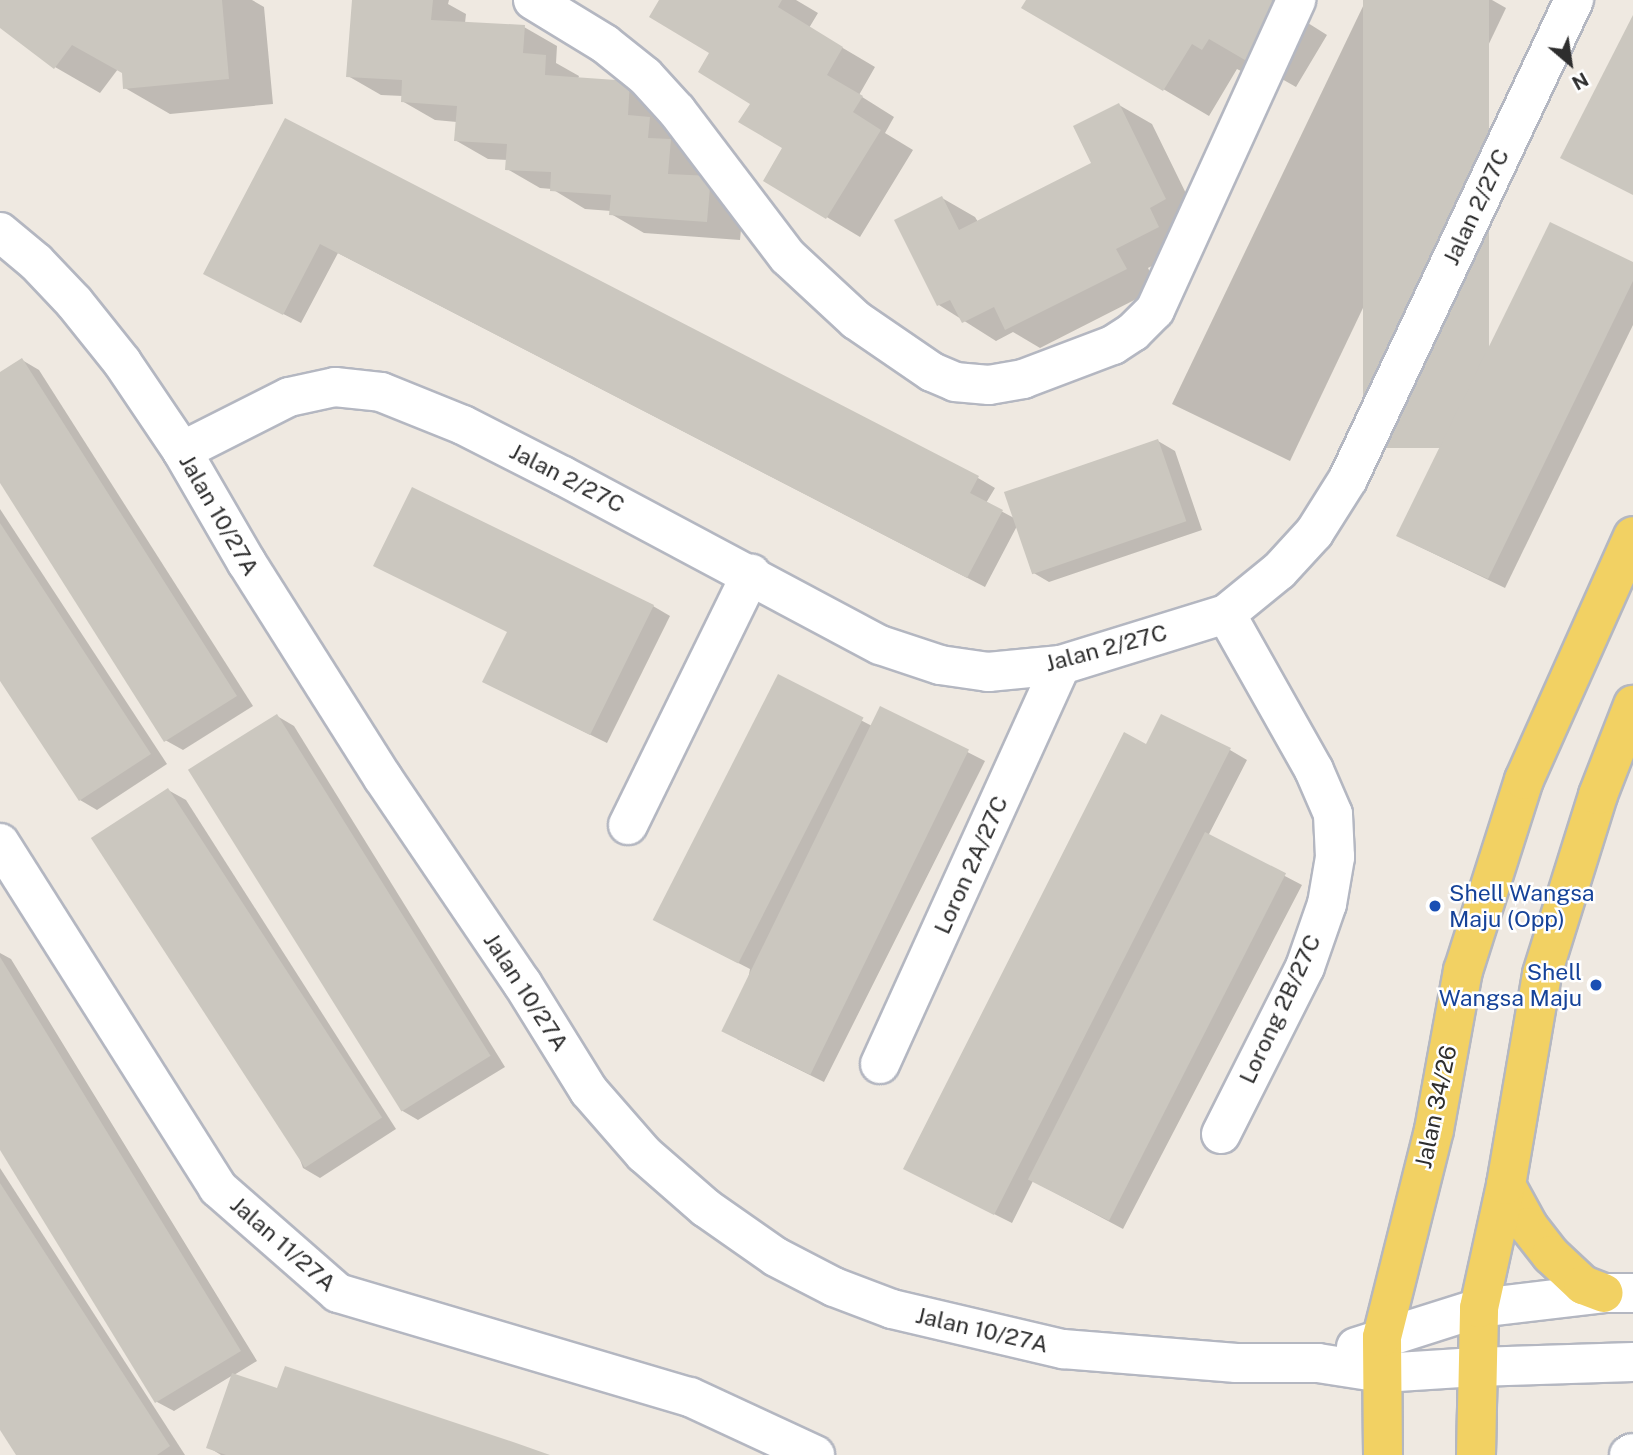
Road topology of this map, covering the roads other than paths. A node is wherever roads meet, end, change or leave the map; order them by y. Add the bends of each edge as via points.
1 (533, 0) edge
2 (1296, 0) edge
3 (1574, 0) edge
4 (0, 232) edge
5 (182, 450) junction
6 (1633, 536) edge
7 (751, 574) junction
8 (1226, 614) junction
9 (1061, 665) junction
10 (1633, 705) edge
11 (628, 825) dead end
12 (0, 843) edge
13 (880, 1065) dead end
14 (1220, 1134) dead end
15 (1506, 1185) junction
16 (1618, 1293) edge
17 (1479, 1308) junction
18 (1382, 1355) junction
19 (1633, 1362) edge
20 (1476, 1367) junction
21 (815, 1455) edge
22 (1383, 1455) edge
23 (1476, 1455) edge

1 - 2 street via 605,44 645,76 788,257 856,320 932,372 955,383 989,385 1023,379 1113,345 1155,310
3 - 8 street, Jalan 2/27C via 1348,479 1314,533 1279,571
4 - 5 street, Jalan 10/27A via 74,302
5 - 7 street, Jalan 2/27C via 289,397 335,387 382,392 463,425
5 - 18 street, Jalan 10/27A via 247,563 383,778 589,1091 644,1154 706,1208 776,1256 834,1287 892,1309 1063,1349 1236,1363 1318,1363
6 - 18 main road, Jalan 34/26 via 1524,779 1462,971 1434,1130
7 - 9 street, Jalan 2/27C via 880,645 940,665 988,671
7 - 11 street
8 - 9 street, Jalan 2/27C
8 - 14 street, Lorong 2B/27C via 1314,770 1333,814 1335,857 1326,904 1305,967
9 - 13 street, Loron 2A/27C
10 - 15 main road via 1598,795 1542,974
12 - 21 street, Jalan 11/27A via 218,1188 338,1293 690,1397
15 - 16 main road via 1550,1255 1583,1285
15 - 17 main road
16 - 17 street
17 - 18 street
17 - 20 main road
18 - 20 street
18 - 22 main road, Jalan 34/26
19 - 20 street
20 - 23 main road

